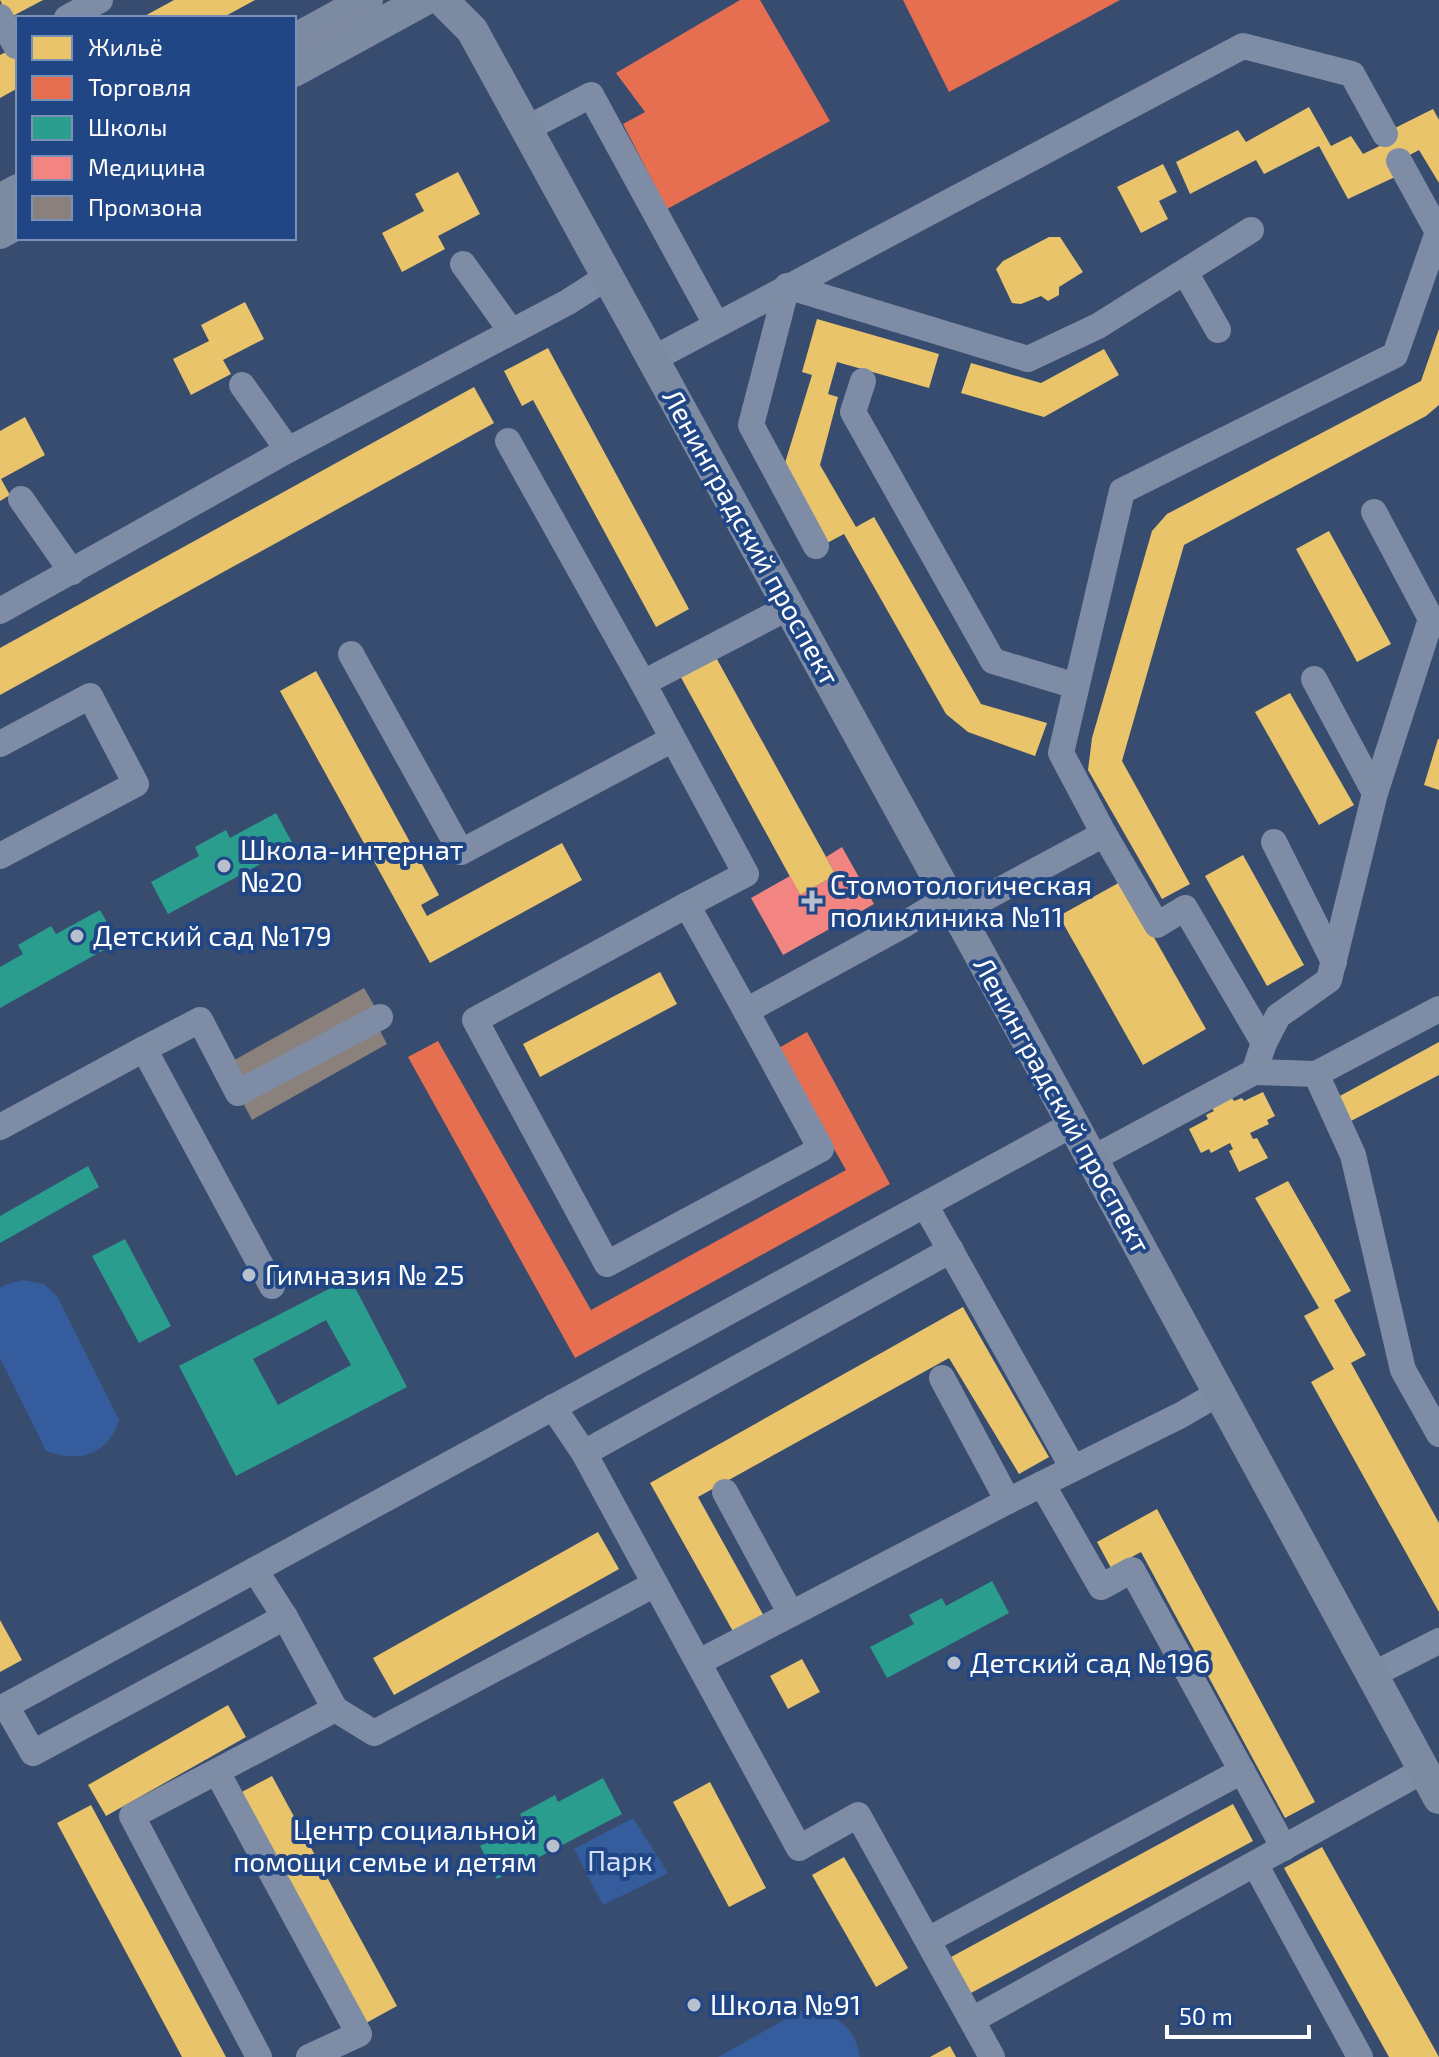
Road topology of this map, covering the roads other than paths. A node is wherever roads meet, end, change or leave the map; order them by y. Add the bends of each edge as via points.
1 (100, 0) edge
2 (367, 0) edge
3 (424, 0) edge
4 (442, 0) edge
5 (469, 15) edge
6 (71, 16) edge
7 (0, 17) edge
8 (296, 39) edge
9 (16, 45) edge
10 (296, 70) edge
11 (526, 129) junction
12 (1385, 134) dead end
13 (1399, 161) dead end
14 (1251, 230) dead end
15 (463, 264) dead end
16 (1185, 272) junction
17 (607, 277) junction
18 (787, 286) junction
19 (716, 324) junction
20 (1218, 330) dead end
21 (511, 331) junction
22 (653, 359) junction
23 (863, 381) dead end
24 (242, 385) dead end
25 (508, 441) dead end
26 (288, 450) junction
27 (21, 499) dead end
28 (1374, 512) dead end
29 (816, 546) dead end
30 (72, 572) junction
31 (789, 607) junction
32 (0, 611) edge
33 (351, 654) dead end
34 (1314, 679) dead end
35 (643, 683) junction
36 (1076, 686) junction
37 (673, 739) junction
38 (0, 744) edge
39 (1375, 793) junction
40 (1104, 834) junction
41 (1274, 842) dead end
42 (0, 856) edge
43 (687, 905) junction
44 (953, 905) junction
45 (1334, 962) junction
46 (1439, 1009) edge
47 (746, 1011) junction
48 (380, 1017) dead end
49 (1264, 1043) junction
50 (144, 1049) junction
51 (1254, 1072) junction
52 (1316, 1074) junction
53 (1073, 1124) junction
54 (0, 1127) edge
55 (1092, 1159) junction
56 (925, 1205) junction
57 (951, 1250) junction
58 (272, 1286) dead end
59 (942, 1378) dead end
60 (1219, 1393) junction
61 (553, 1407) junction
62 (1439, 1434) edge
63 (584, 1453) junction
64 (1073, 1468) junction
65 (1042, 1484) junction
66 (725, 1492) dead end
67 (1008, 1501) junction
68 (255, 1570) junction
69 (655, 1584) junction
70 (791, 1614) junction
71 (285, 1617) junction
72 (1439, 1641) edge
73 (699, 1662) junction
74 (1372, 1675) junction
75 (3, 1708) edge
76 (335, 1709) junction
77 (1242, 1771) junction
78 (217, 1772) junction
79 (1432, 1784) edge
80 (1284, 1848) junction
81 (1255, 1864) junction
82 (928, 1940) junction
83 (972, 2020) junction
84 (259, 2057) edge
85 (309, 2057) edge
86 (992, 2057) edge
87 (1360, 2057) edge

1 - 6 street
2 - 8 main road
3 - 10 main road
4 - 5 main road, Ленинградский проспект
5 - 11 main road, Ленинградский проспект
7 - 9 street
11 - 17 main road, Ленинградский проспект
11 - 19 street via 591,95
12 - 18 street via 1352,74 1243,46
13 - 36 street via 1438,232 1395,355 1122,491
14 - 16 street
15 - 21 street
16 - 18 street via 1098,326 1028,359
16 - 20 street
17 - 21 street
17 - 22 main road, Ленинградский проспект
18 - 19 street
18 - 29 street via 751,425
19 - 22 street
21 - 26 street
22 - 31 main road, Ленинградский проспект
23 - 36 street via 853,412 993,661
24 - 26 street
25 - 35 street
26 - 30 street
27 - 30 street
28 - 39 street via 1431,619
30 - 32 street
31 - 35 street
31 - 44 main road, Ленинградский проспект
33 - 37 street via 461,852
34 - 39 street
35 - 37 street
36 - 40 street via 1061,753
37 - 43 street via 746,874
38 - 42 street via 90,696 136,784
39 - 45 street
40 - 44 street
40 - 49 street via 1157,925 1185,908
41 - 45 street
43 - 47 street
43 - 47 street via 475,1020 607,1264 821,1149
44 - 47 street via 905,924
44 - 53 main road, Ленинградский проспект
45 - 49 street via 1329,980 1278,1016
46 - 52 street
48 - 50 street via 238,1093 200,1020
49 - 51 street
50 - 54 street
50 - 58 street
51 - 52 street
51 - 55 street
52 - 62 street via 1353,1155 1403,1370
53 - 55 main road, Ленинградский проспект
53 - 56 street
55 - 60 main road, Ленинградский проспект
56 - 57 street
56 - 61 street
57 - 63 street
57 - 64 street
59 - 67 street
60 - 64 street
60 - 74 main road, Ленинградский проспект
61 - 63 street
61 - 68 street
63 - 69 street
64 - 65 street
65 - 67 street
65 - 77 street via 1101,1587 1132,1570
66 - 70 street
67 - 70 street
68 - 71 street
68 - 75 street
69 - 73 street
69 - 76 street via 374,1733
70 - 73 street
71 - 75 street via 33,1753
71 - 76 street
72 - 74 street
73 - 82 street via 799,1848 858,1815
74 - 79 main road, Ленинградский проспект
76 - 78 street
77 - 80 street
77 - 82 street
78 - 84 street via 132,1816
78 - 85 street via 359,2034
79 - 80 street
80 - 81 street
81 - 83 street
81 - 87 street
82 - 83 street
83 - 86 street

